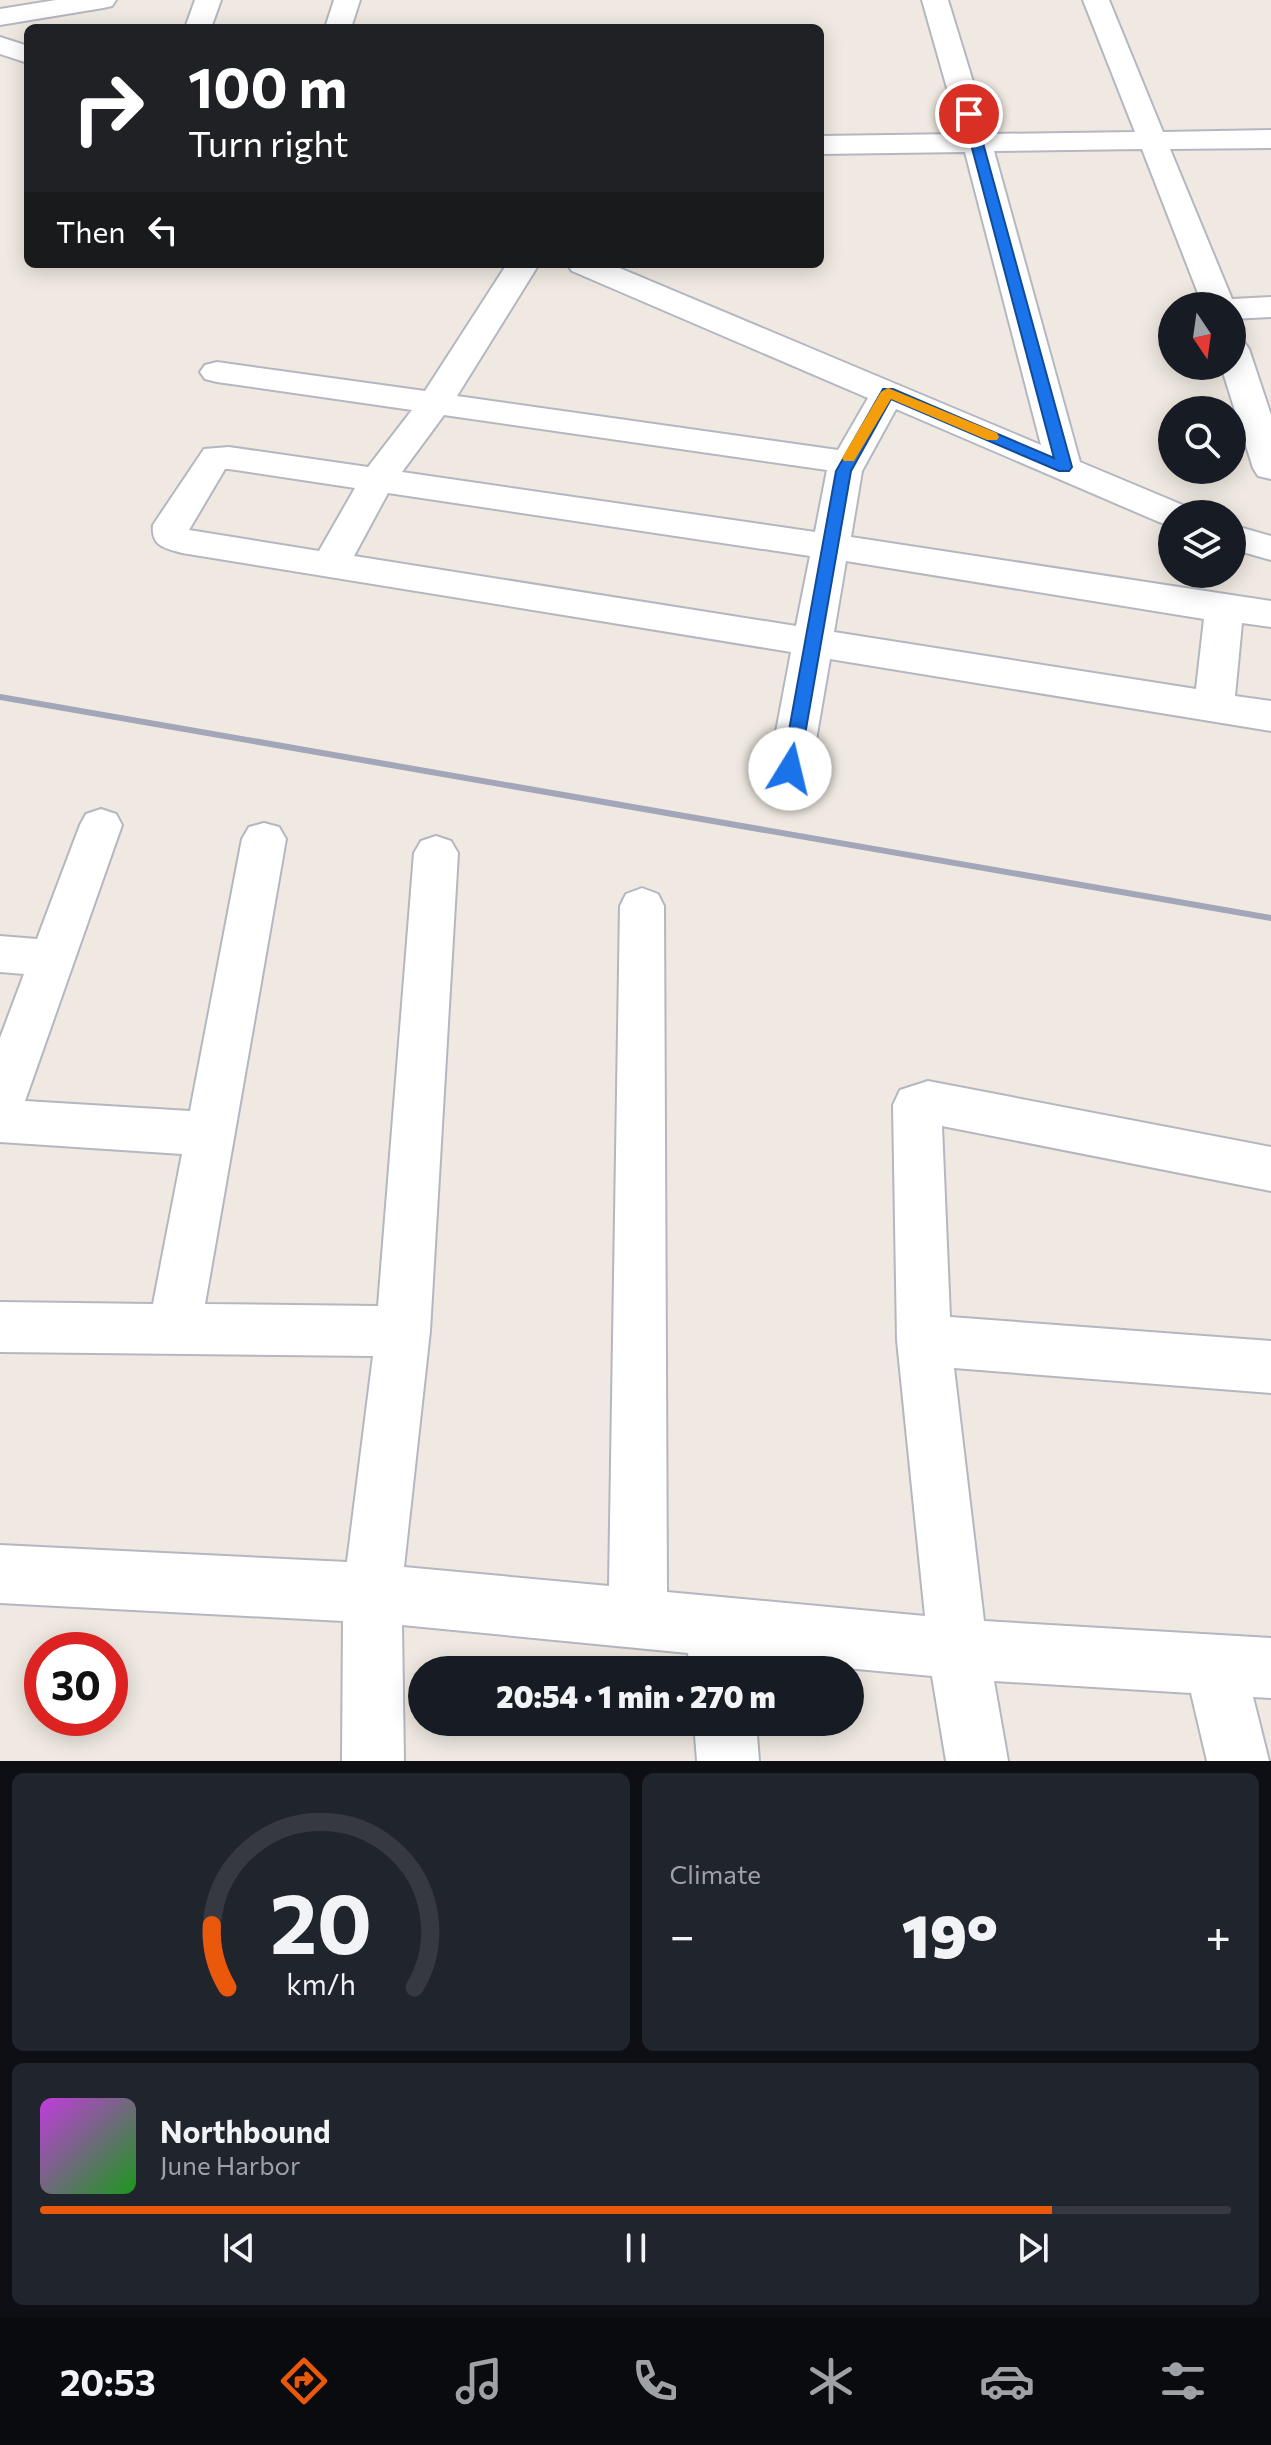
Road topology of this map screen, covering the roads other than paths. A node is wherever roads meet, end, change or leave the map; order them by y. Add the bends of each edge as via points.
1 (103, 0) edge
2 (208, 0) edge
3 (347, 0) edge
4 (935, 0) edge
5 (1096, 0) edge
6 (0, 17) edge
7 (199, 24) edge
8 (339, 24) edge
9 (0, 45) edge
10 (24, 54) edge
11 (1271, 139) edge
12 (1155, 140) junction
13 (977, 143) junction
14 (824, 145) edge
15 (520, 268) edge
16 (593, 268) edge
17 (1214, 292) edge
18 (1271, 307) edge
19 (1246, 308) edge
20 (217, 372) dead end
21 (1246, 374) edge
22 (888, 392) junction
23 (1258, 395) edge
24 (435, 403) junction
25 (847, 462) junction
26 (1064, 467) junction
27 (1271, 468) edge
28 (377, 480) junction
29 (1158, 508) edge
30 (1246, 541) edge
31 (831, 547) junction
32 (1271, 548) edge
33 (331, 563) junction
34 (1224, 609) junction
35 (1271, 614) edge
36 (812, 641) junction
37 (1214, 705) junction
38 (1271, 716) edge
39 (790, 769) dead end
40 (101, 825) dead end
41 (264, 839) dead end
42 (436, 853) dead end
43 (642, 906) dead end
44 (0, 954) edge
45 (52, 958) junction
46 (0, 1103) edge
47 (0, 1121) edge
48 (211, 1134) junction
49 (1271, 1169) edge
50 (0, 1327) edge
51 (174, 1330) junction
52 (403, 1331) junction
53 (924, 1340) junction
54 (1271, 1367) edge
55 (0, 1574) edge
56 (372, 1593) junction
57 (638, 1619) junction
58 (718, 1649) edge
59 (958, 1649) junction
60 (1243, 1666) edge
61 (726, 1736) edge
62 (373, 1761) edge
63 (728, 1761) edge
64 (977, 1761) edge
65 (1238, 1761) edge

1 - 6 street
2 - 7 street
3 - 8 street
4 - 13 street
5 - 12 street
9 - 10 street
11 - 12 street
12 - 13 street
12 - 17 street
13 - 14 street
13 - 26 street
15 - 24 street
16 - 22 street
18 - 19 street
20 - 24 street
21 - 23 street
22 - 25 street
22 - 26 street
23 - 27 street
24 - 25 street
24 - 28 street
25 - 31 street
26 - 29 street
28 - 31 street
28 - 33 street
28 - 33 street via 216,457 171,525 170,536 182,541
30 - 32 street
31 - 34 street
31 - 36 street
33 - 36 street
34 - 35 street
34 - 37 street
36 - 37 street
36 - 39 street
37 - 38 street
40 - 45 street
41 - 48 street
42 - 52 street
43 - 57 street
44 - 45 street
45 - 46 street
47 - 48 street
48 - 51 street
49 - 53 street via 928,1102 917,1105
50 - 51 street
51 - 52 street
52 - 56 street
53 - 54 street
53 - 59 street
55 - 56 street
56 - 57 street
56 - 62 street
57 - 58 street
58 - 59 street
59 - 60 street
59 - 64 street
60 - 65 street
61 - 63 street

